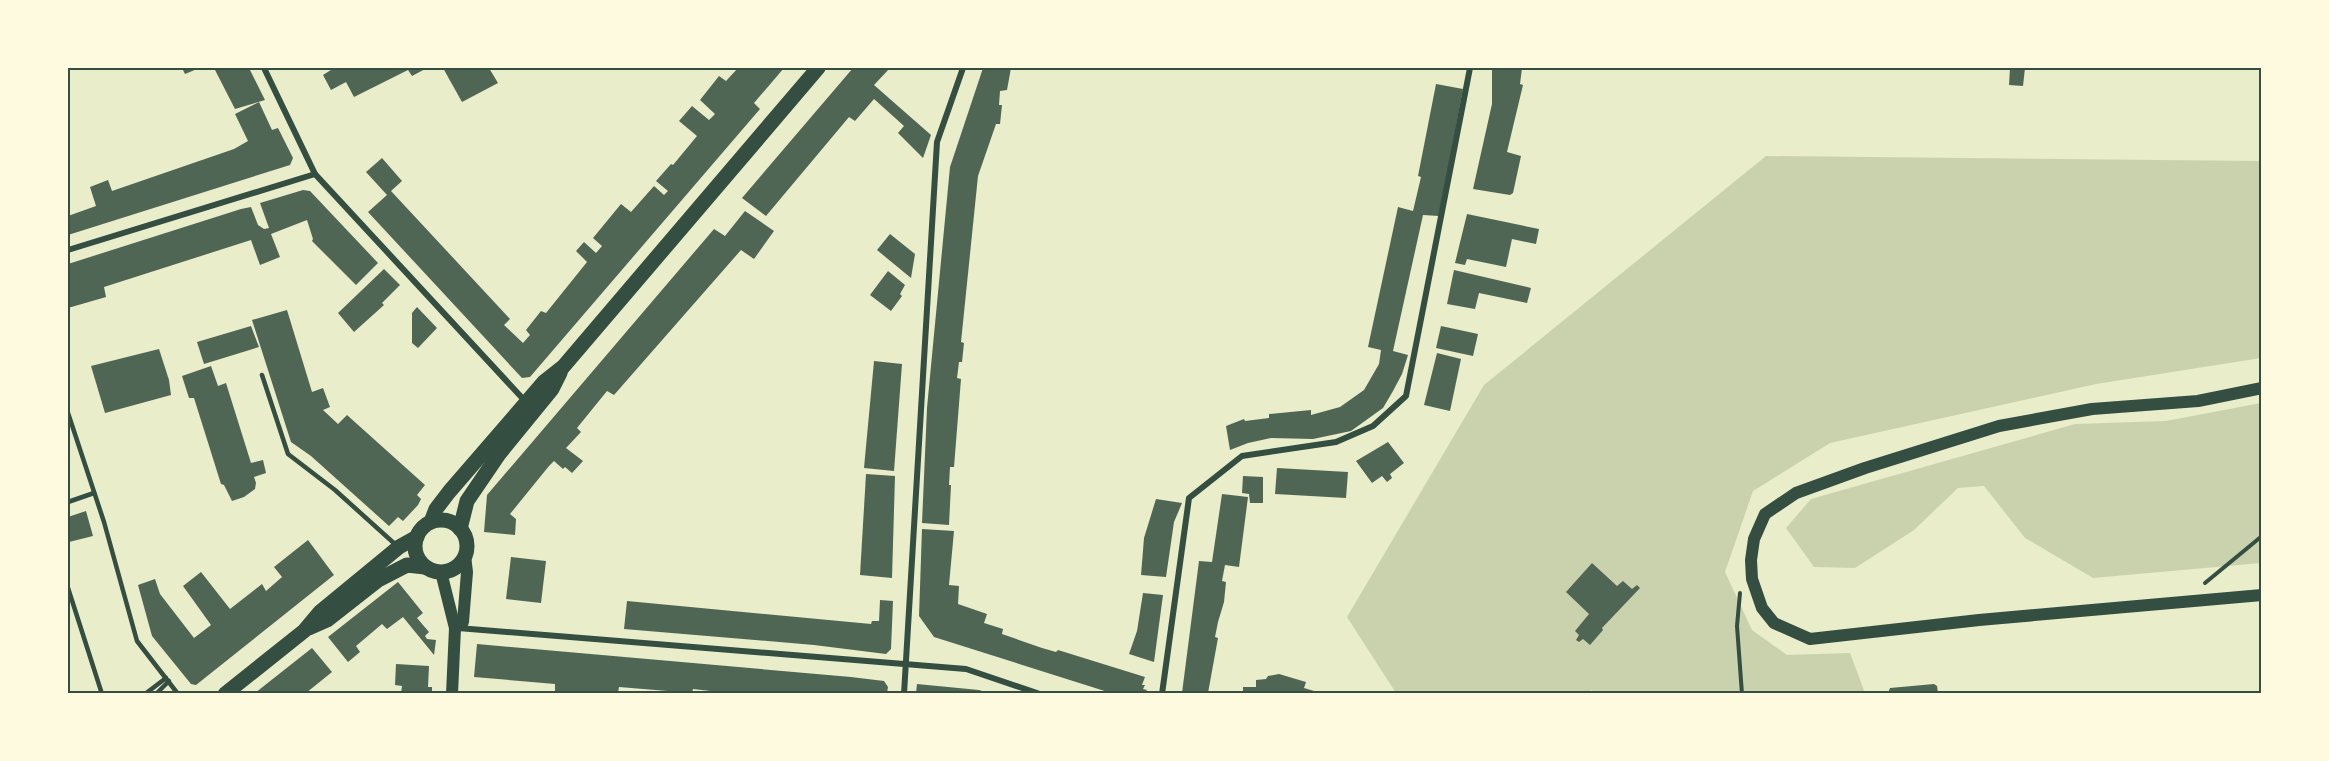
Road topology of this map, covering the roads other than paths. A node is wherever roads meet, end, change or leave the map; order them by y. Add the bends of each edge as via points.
1 (264, 68) edge
2 (818, 68) edge
3 (963, 68) edge
4 (1470, 68) edge
5 (315, 174) junction
6 (68, 250) edge
7 (563, 367) junction
8 (262, 375) dead end
9 (2262, 388) edge
10 (526, 402) junction
11 (68, 413) edge
12 (94, 493) junction
13 (68, 501) edge
14 (431, 522) junction
15 (460, 530) junction
16 (417, 537) junction
17 (399, 547) junction
18 (465, 556) junction
19 (425, 567) junction
20 (441, 572) junction
21 (68, 588) edge
22 (2262, 595) edge
23 (455, 628) junction
24 (304, 631) junction
25 (906, 666) junction
26 (167, 680) junction
27 (102, 693) edge
28 (145, 693) edge
29 (156, 693) edge
30 (178, 693) edge
31 (225, 693) edge
32 (452, 693) edge
33 (904, 693) edge
34 (1040, 693) edge
35 (1162, 693) edge

1 - 5 street
2 - 7 main road
3 - 25 street via 937,142
4 - 35 street via 1406,396 1374,426 1336,442 1242,456 1189,498
5 - 6 street
5 - 10 street
7 - 10 main road
7 - 15 main road via 552,389 466,501
8 - 17 lane via 288,454
9 - 22 main road via 2198,401 2091,409 1999,426 1822,483 1796,493 1765,514 1754,539 1751,560 1752,579 1762,608 1774,623 1810,639
10 - 14 main road via 436,508
11 - 12 lane
12 - 13 lane
12 - 26 lane via 137,641
14 - 15 main road via 447,521
14 - 16 main road
15 - 18 main road via 467,547
16 - 17 main road
16 - 19 main road via 416,553
17 - 24 main road via 320,612
18 - 20 main road via 455,568
18 - 23 main road via 462,622
19 - 20 main road
19 - 24 main road via 407,565 378,580 327,620
20 - 23 main road
21 - 27 lane
23 - 25 street
23 - 32 main road
24 - 31 main road
25 - 33 street
25 - 34 street via 966,669
26 - 28 lane
26 - 29 lane
26 - 30 lane

